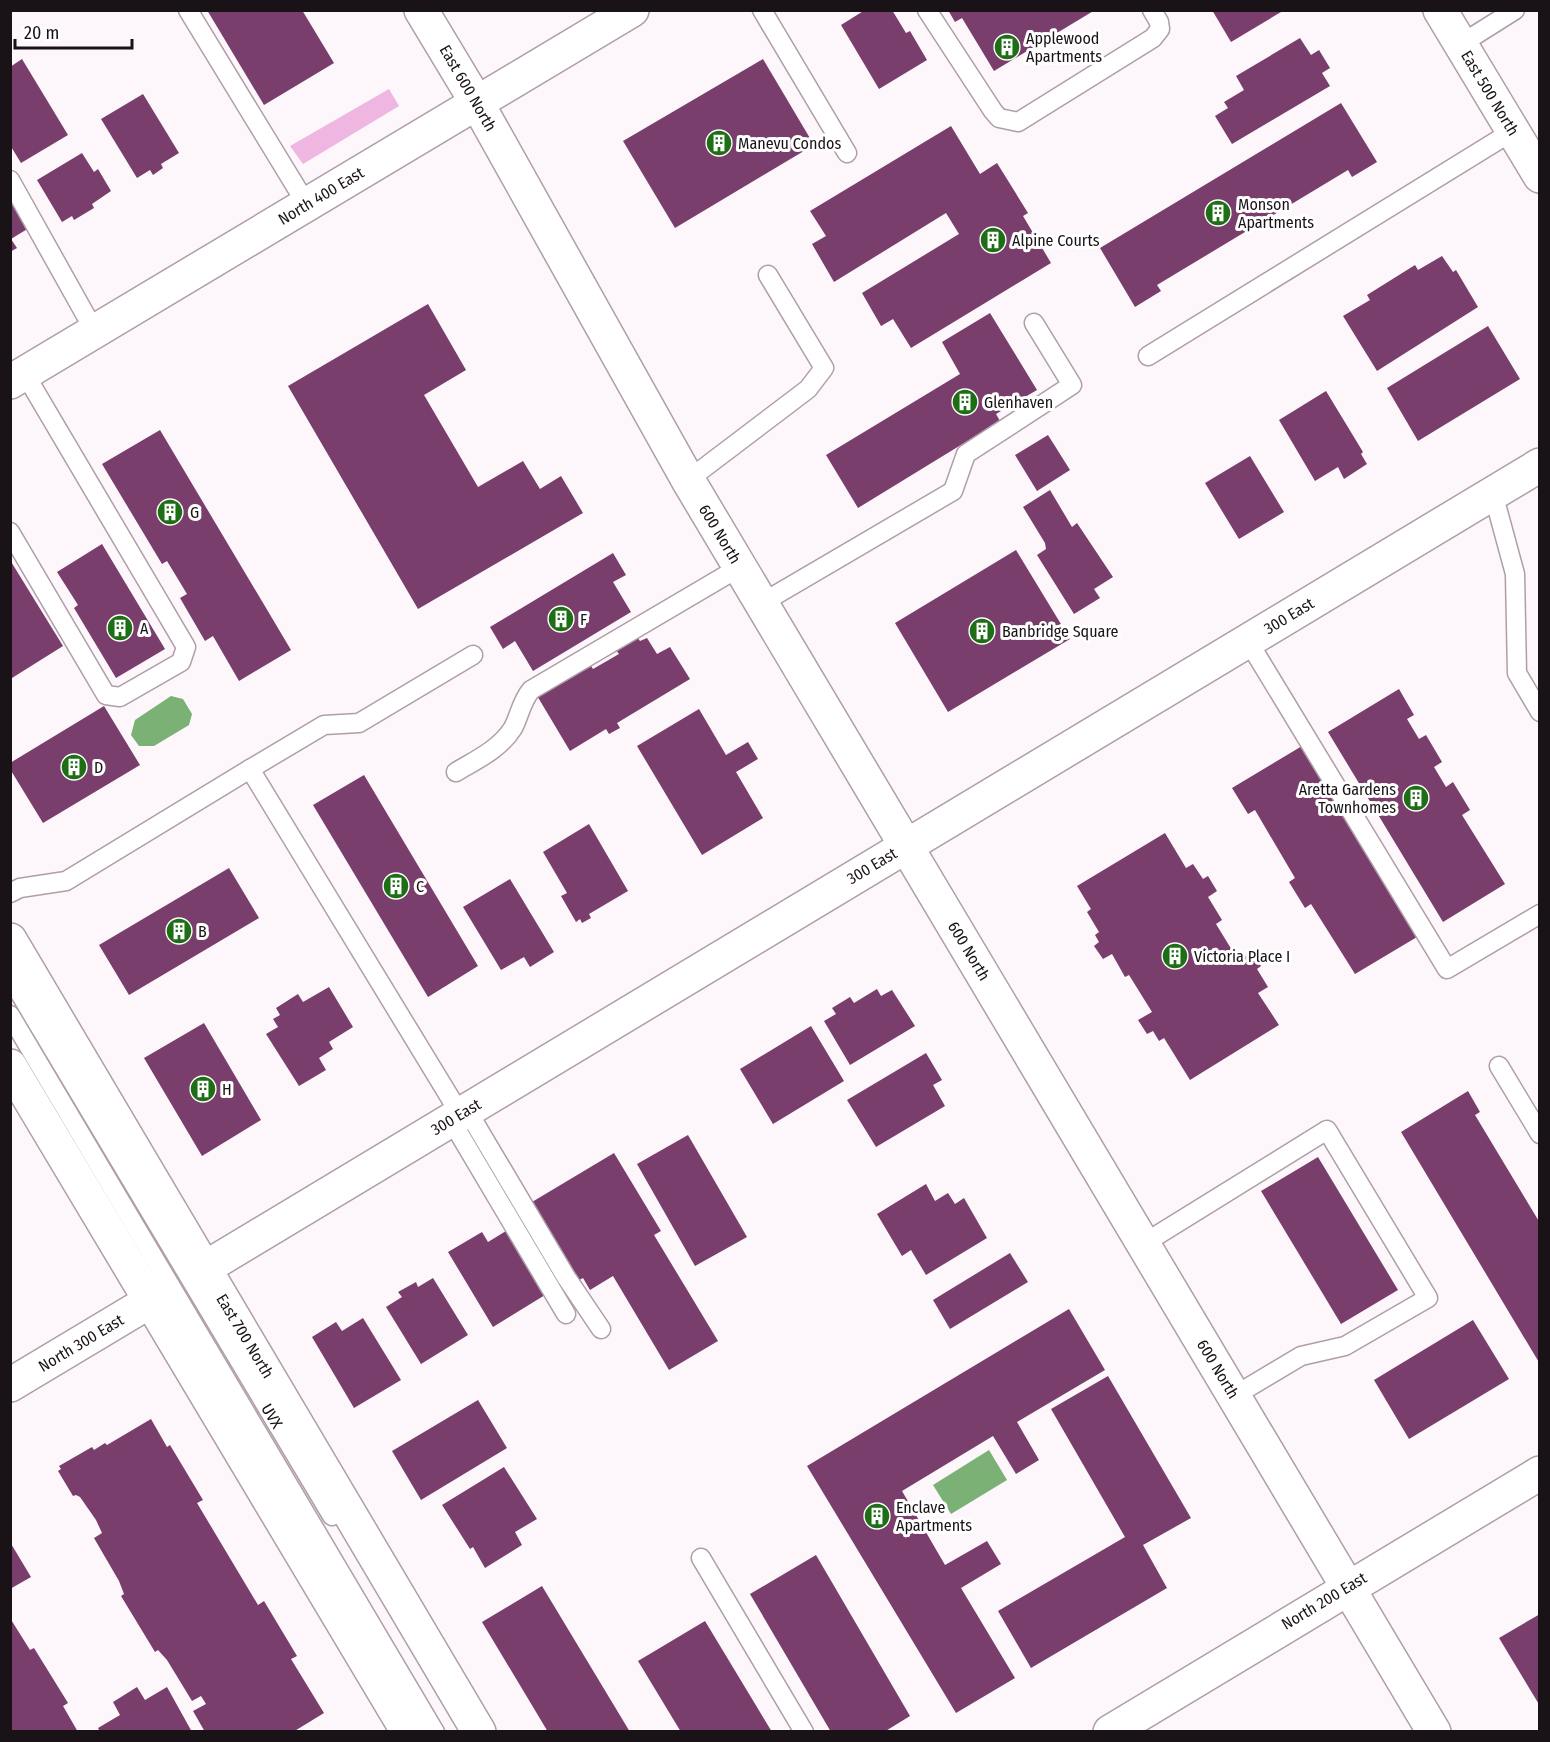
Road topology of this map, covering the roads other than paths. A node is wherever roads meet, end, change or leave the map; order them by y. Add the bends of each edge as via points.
1 (188, 10) edge
2 (421, 10) edge
3 (632, 10) edge
4 (762, 10) edge
5 (927, 10) edge
6 (1152, 10) edge
7 (1440, 10) edge
8 (1515, 10) edge
9 (1461, 44) junction
10 (477, 103) junction
11 (1513, 131) junction
12 (847, 153) dead end
13 (513, 166) joint
14 (1539, 177) edge
15 (10, 180) edge
16 (307, 205) junction
17 (768, 275) dead end
18 (1034, 323) dead end
19 (95, 332) junction
20 (1148, 356) dead end
21 (18, 378) edge
22 (1539, 465) edge
23 (688, 480) junction
24 (1493, 493) junction
25 (10, 532) edge
26 (740, 567) junction
27 (762, 603) junction
28 (1248, 641) junction
29 (473, 655) dead end
30 (1539, 712) edge
31 (250, 769) junction
32 (456, 772) dead end
33 (906, 846) junction
34 (10, 893) edge
35 (1539, 914) edge
36 (10, 940) edge
37 (10, 977) edge
38 (10, 1015) edge
39 (10, 1066) edge
40 (1498, 1066) dead end
41 (460, 1115) junction
42 (1539, 1134) edge
43 (1143, 1244) junction
44 (205, 1268) junction
45 (152, 1300) junction
46 (566, 1314) dead end
47 (601, 1329) dead end
48 (10, 1385) edge
49 (1234, 1396) junction
50 (1539, 1473) edge
51 (701, 1558) dead end
52 (1347, 1587) junction
53 (408, 1731) edge
54 (435, 1731) edge
55 (460, 1731) edge
56 (479, 1731) edge
57 (804, 1731) edge
58 (1110, 1731) edge
59 (1434, 1731) edge

1 - 16 lane
2 - 10 street, East 600 North
3 - 10 street, North 400 East
4 - 12 lane
5 - 6 lane via 993,111 999,118 1018,122 1153,38 1160,29
7 - 9 street, East 500 North
8 - 9 lane
9 - 11 street, East 500 North
10 - 13 street, East 600 North
10 - 16 street, North 400 East
11 - 14 street, East 500 North
11 - 20 lane
13 - 23 street, 600 North
15 - 19 lane
16 - 19 street, North 400 East
17 - 23 lane via 824,368 808,389
18 - 27 lane via 1072,385 966,454 953,491
19 - 21 street, North 400 East
21 - 25 lane via 186,647 181,662 120,697 106,695
22 - 24 street, 300 East
23 - 26 street, 600 North
24 - 28 street, 300 East
24 - 30 lane via 1515,574 1517,673
26 - 27 street, 600 North
26 - 32 lane via 531,690 507,736 495,749
27 - 33 street, 600 North
28 - 33 street, 300 East
28 - 35 lane via 1447,969
29 - 31 lane via 359,723 324,725
31 - 34 lane via 66,881
31 - 41 lane
33 - 41 street, 300 East
33 - 43 street, 600 North
36 - 44 street, East 700 North
37 - 55 lane, UVX
38 - 54 lane, UVX
39 - 45 street
40 - 42 lane
41 - 44 street, 300 East
41 - 46 lane
41 - 47 lane
43 - 49 street, 600 North
43 - 49 lane via 1327,1130 1428,1298 1345,1346 1300,1356
44 - 56 street, East 700 North
45 - 48 street, North 300 East
45 - 53 street
49 - 52 street, 600 North
50 - 52 street, North 200 East
51 - 57 lane
52 - 58 street, North 200 East
52 - 59 street, 600 North

